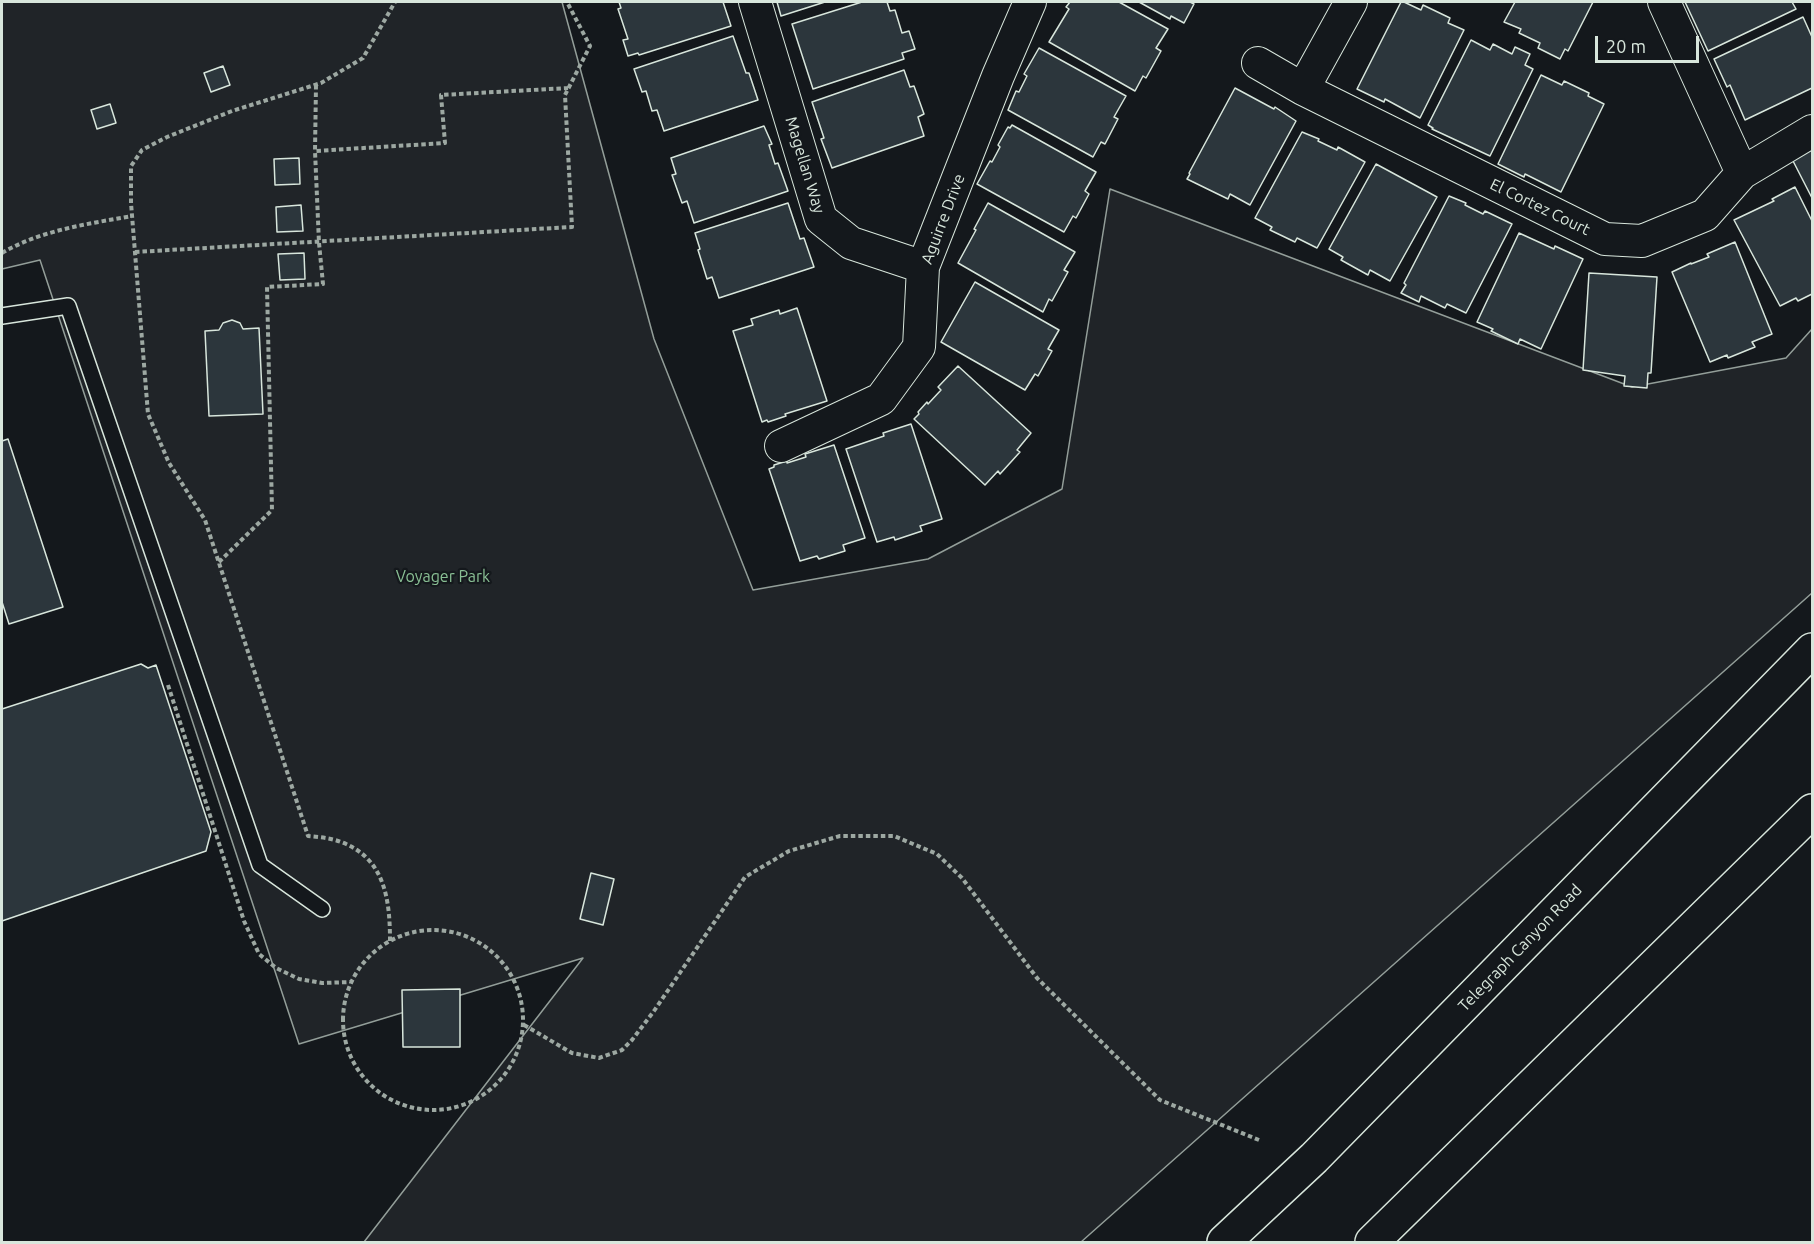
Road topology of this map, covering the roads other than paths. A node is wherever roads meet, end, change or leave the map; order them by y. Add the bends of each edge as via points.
1 (755, 2) edge
2 (1030, 2) edge
3 (1351, 2) edge
4 (1664, 2) edge
5 (1258, 63) dead end
6 (1303, 89) junction
7 (1812, 131) edge
8 (1742, 172) junction
9 (923, 267) junction
10 (2, 316) edge
11 (781, 446) dead end
12 (1812, 650) edge
13 (1812, 810) edge
14 (322, 909) dead end
15 (1224, 1242) edge
16 (1372, 1242) edge

1 - 9 street, Magellan Way via 821,219 851,243
2 - 9 street, Aguirre Drive
3 - 6 street
4 - 8 street
5 - 6 street, El Cortez Court
6 - 8 street, El Cortez Court via 1605,239 1642,241 1705,215
7 - 8 street, El Cortez Court
9 - 11 street, Aguirre Drive via 919,347 881,399
10 - 14 lane via 68,306 260,865
12 - 15 main road, Telegraph Canyon Road via 1322,1149
13 - 16 main road

